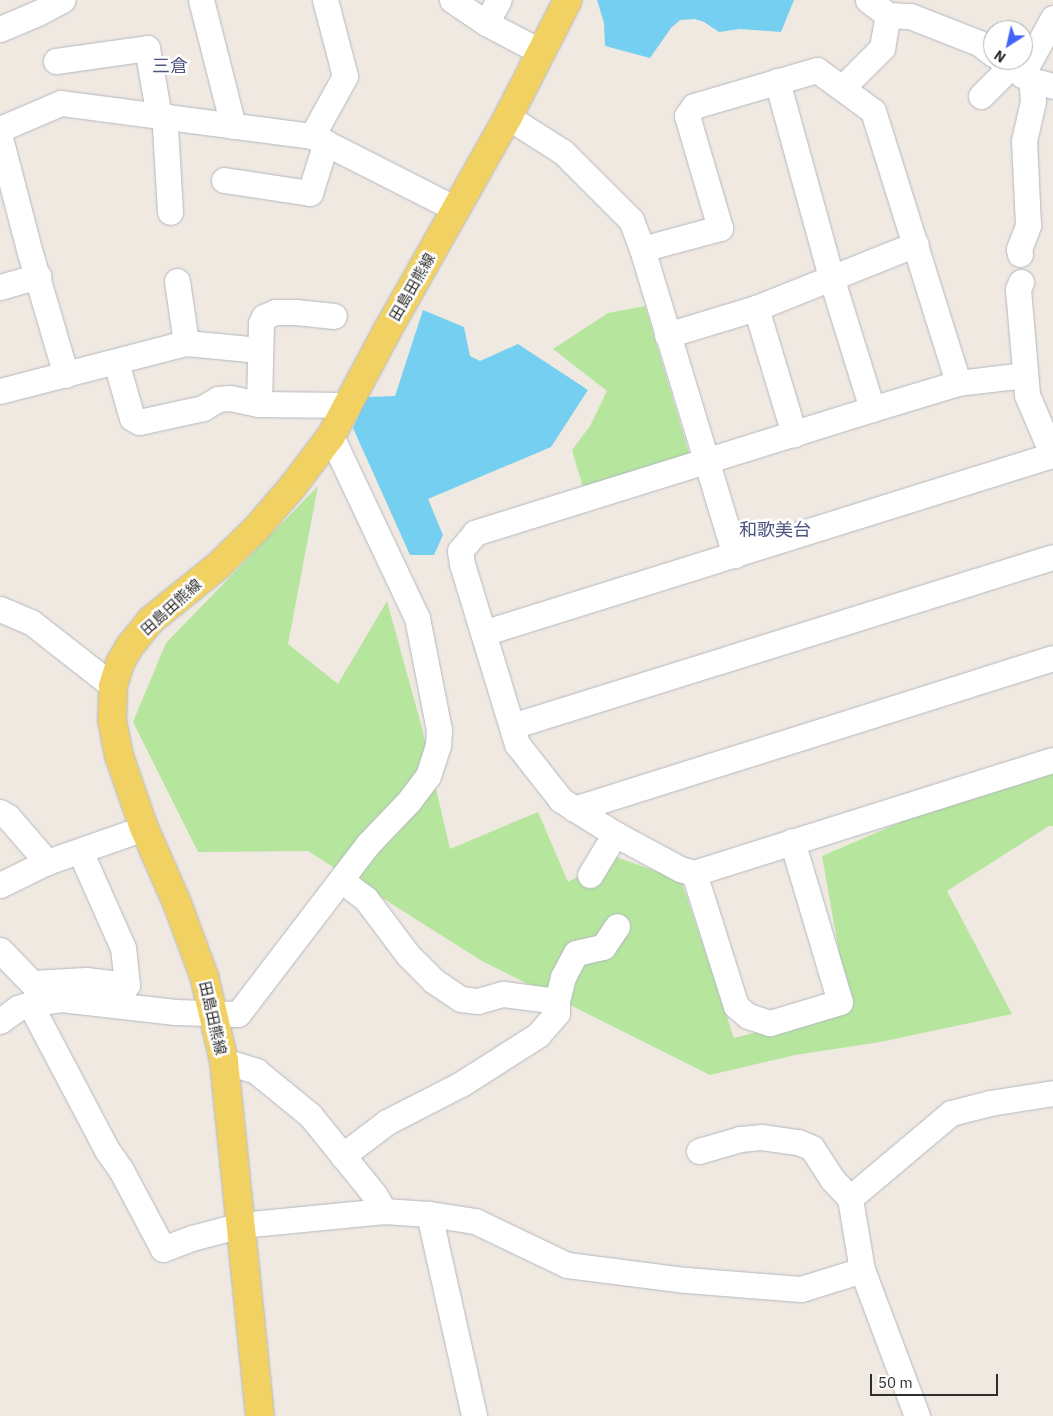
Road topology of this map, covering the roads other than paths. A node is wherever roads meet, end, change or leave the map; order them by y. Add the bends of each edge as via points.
1 (62, 0) edge
2 (201, 0) edge
3 (325, 0) edge
4 (452, 0) edge
5 (500, 0) edge
6 (568, 0) edge
7 (868, 0) edge
8 (906, 10) edge
9 (1053, 18) edge
10 (486, 22) junction
11 (0, 29) edge
12 (983, 45) edge
13 (1033, 48) edge
14 (541, 52) junction
15 (56, 60) dead end
16 (1018, 70) edge
17 (777, 81) junction
18 (842, 88) junction
19 (981, 96) dead end
20 (163, 116) junction
21 (508, 117) junction
22 (233, 126) junction
23 (0, 129) edge
24 (0, 138) edge
25 (319, 139) junction
26 (224, 180) dead end
27 (456, 209) junction
28 (170, 212) dead end
29 (916, 244) junction
30 (642, 249) junction
31 (1020, 254) dead end
32 (38, 276) junction
33 (831, 277) junction
34 (177, 281) dead end
35 (1021, 282) dead end
36 (0, 286) edge
37 (756, 308) junction
38 (334, 316) dead end
39 (667, 335) junction
40 (186, 343) junction
41 (260, 350) junction
42 (116, 362) junction
43 (66, 375) junction
44 (1024, 375) junction
45 (958, 383) junction
46 (0, 391) edge
47 (259, 404) junction
48 (348, 405) junction
49 (872, 409) junction
50 (794, 434) junction
51 (330, 436) junction
52 (1052, 456) edge
53 (707, 461) junction
54 (735, 555) junction
55 (1053, 557) edge
56 (0, 609) edge
57 (483, 633) junction
58 (1053, 658) edge
59 (114, 686) junction
60 (512, 726) junction
61 (1053, 760) edge
62 (574, 809) junction
63 (0, 812) edge
64 (144, 828) junction
65 (615, 834) junction
66 (792, 841) junction
67 (80, 851) junction
68 (47, 862) junction
69 (694, 873) junction
70 (590, 875) dead end
71 (341, 880) junction
72 (0, 885) edge
73 (617, 926) dead end
74 (0, 950) edge
75 (557, 1001) junction
76 (30, 1004) junction
77 (214, 1015) junction
78 (0, 1021) edge
79 (224, 1061) junction
80 (1053, 1093) edge
81 (699, 1151) dead end
82 (342, 1156) junction
83 (850, 1198) junction
84 (384, 1211) junction
85 (429, 1214) junction
86 (241, 1225) junction
87 (862, 1270) junction
88 (260, 1416) edge
89 (474, 1416) edge
90 (917, 1416) edge

1 - 11 street
2 - 22 street
3 - 25 street via 345,76
4 - 10 street
5 - 10 street
6 - 14 main road, 田島田熊線
7 - 8 street
8 - 12 street
8 - 18 street via 882,48
9 - 13 street
10 - 14 street
14 - 21 main road, 田島田熊線
15 - 20 street via 147,48
16 - 19 street
16 - 31 street via 1032,101 1024,141 1028,225
17 - 18 street via 817,70
17 - 30 street via 694,106 688,116 720,228
17 - 33 street
18 - 29 street via 873,111
20 - 22 street
20 - 23 street via 61,103
20 - 28 street
21 - 27 main road, 田島田熊線
21 - 30 street via 563,152 631,220
22 - 25 street
24 - 32 street
25 - 26 street via 310,193
25 - 27 street
27 - 48 main road, 田島田熊線
29 - 33 street
29 - 45 street
30 - 39 street
32 - 36 street
32 - 43 street
33 - 37 street
33 - 49 street
34 - 40 street
35 - 44 street via 1018,290
37 - 39 street
37 - 50 street
38 - 41 street via 275,312 264,317
39 - 53 street
40 - 41 street
40 - 42 street
41 - 47 street
42 - 43 street
42 - 47 street via 132,418 139,422 202,408 218,399
43 - 46 street
44 - 45 street
44 - 52 street via 1027,395
45 - 49 street
47 - 48 street
48 - 51 main road, 田島田熊線
49 - 50 street
50 - 53 street
51 - 59 main road, 田島田熊線 via 257,528 218,566 151,620 120,662
51 - 71 street via 417,618 439,730 435,760 428,776
52 - 54 street
53 - 54 street
53 - 57 street via 475,533 460,551
54 - 57 street
55 - 60 street
56 - 59 street via 30,622
57 - 60 street
58 - 62 street
59 - 64 main road, 田島田熊線 via 112,721 119,756
60 - 62 street via 517,744 561,800
61 - 66 street
62 - 65 street
63 - 68 street
64 - 67 street
64 - 77 main road, 田島田熊線 via 178,903
65 - 69 street via 680,869
65 - 70 street
66 - 69 street
66 - 69 street via 840,1002 770,1023 748,1016 736,1006
67 - 68 street
67 - 74 street via 123,948 126,985 86,980 32,982
68 - 72 street
71 - 75 street via 366,898 408,955 461,999 478,1001 503,994
71 - 77 street via 238,1014
73 - 75 street via 603,947 576,953 563,977
75 - 82 street via 557,1013 538,1035 461,1084 387,1122
76 - 77 street via 61,999
76 - 78 street
76 - 86 street via 107,1150 164,1249
77 - 79 main road, 田島田熊線
79 - 82 street via 256,1072 310,1116
79 - 86 main road, 田島田熊線
80 - 83 street via 951,1112
81 - 83 street via 740,1139 762,1137 798,1142 812,1148 832,1179
82 - 84 street
83 - 87 street
84 - 85 street
84 - 86 street
85 - 87 street via 475,1221 543,1254 577,1266 801,1290
85 - 89 street
86 - 88 main road, 田島田熊線
87 - 90 street

